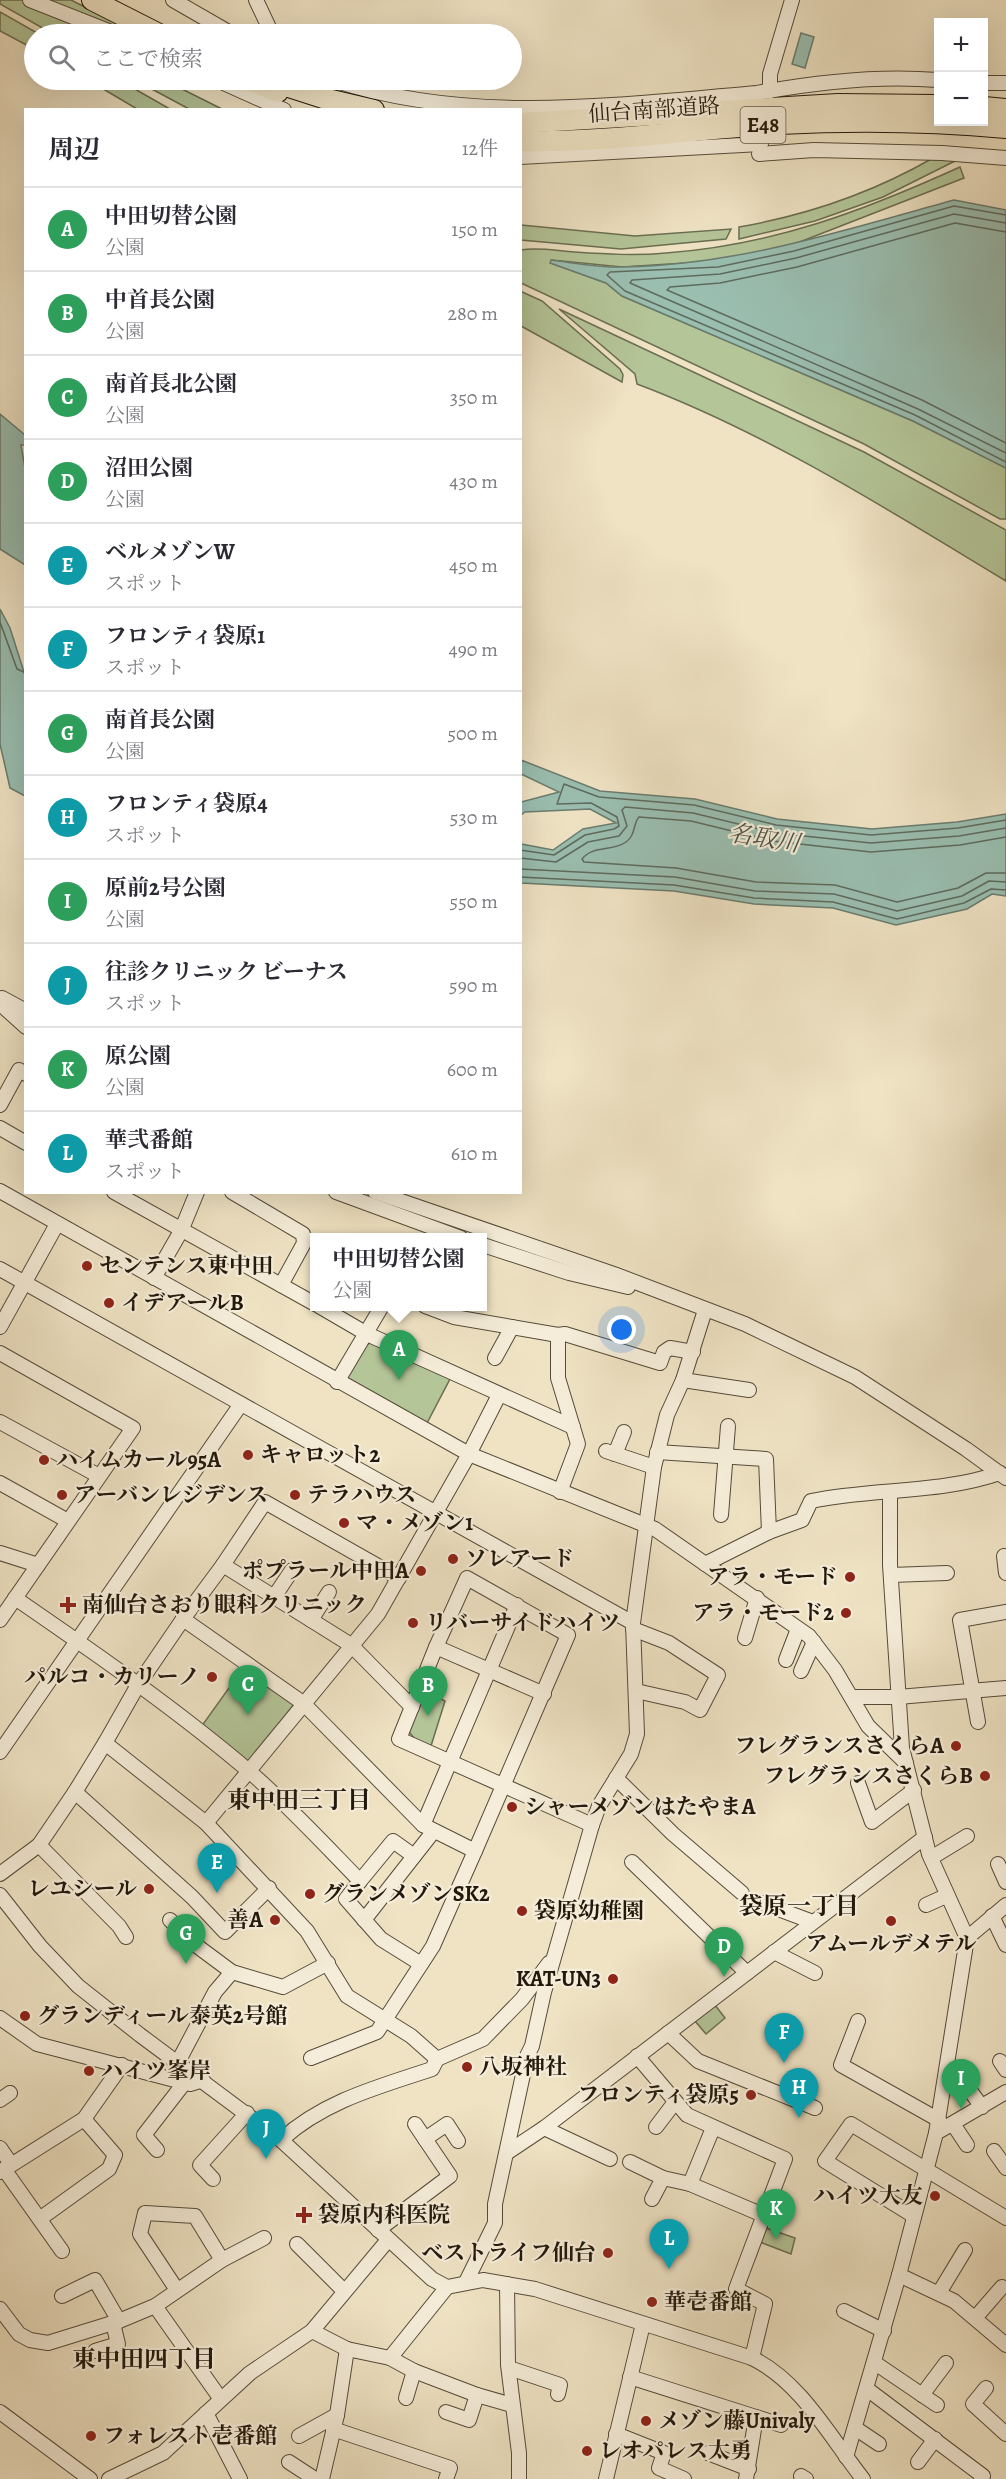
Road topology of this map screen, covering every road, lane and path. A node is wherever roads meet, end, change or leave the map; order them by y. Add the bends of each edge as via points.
1 (30, 0) edge
2 (92, 0) edge
3 (173, 0) edge
4 (256, 0) edge
5 (791, 5) edge
6 (91, 24) edge
7 (139, 24) edge
8 (215, 24) edge
9 (267, 24) edge
10 (934, 80) edge
11 (1006, 82) edge
12 (988, 83) edge
13 (239, 90) edge
14 (275, 90) edge
15 (298, 90) edge
16 (375, 90) edge
17 (770, 91) junction
18 (934, 105) edge
19 (988, 107) edge
20 (280, 108) edge
21 (321, 108) edge
22 (365, 108) edge
23 (522, 108) edge
24 (522, 108) edge
25 (1006, 109) edge
26 (522, 123) edge
27 (1006, 128) edge
28 (522, 141) edge
29 (522, 157) edge
30 (1006, 158) edge
31 (2, 999) edge
32 (24, 1010) edge
33 (24, 1016) edge
34 (24, 1025) edge
35 (24, 1073) edge
36 (0, 1105) edge
37 (0, 1128) edge
38 (24, 1142) edge
39 (0, 1191) edge
40 (117, 1194) edge
41 (196, 1194) edge
42 (235, 1194) edge
43 (341, 1194) edge
44 (381, 1194) edge
45 (57, 1224) junction
46 (181, 1231) junction
47 (447, 1233) edge
48 (487, 1246) edge
49 (0, 1269) edge
50 (154, 1278) junction
51 (24, 1283) junction
52 (281, 1285) junction
53 (677, 1298) junction
54 (310, 1301) edge
55 (705, 1310) junction
56 (328, 1311) edge
57 (379, 1311) edge
58 (438, 1311) edge
59 (0, 1327) edge
60 (512, 1327) junction
61 (367, 1334) junction
62 (558, 1335) junction
63 (693, 1352) junction
64 (0, 1353) edge
65 (495, 1358) dead end
66 (683, 1380) junction
67 (338, 1382) junction
68 (749, 1390) dead end
69 (499, 1395) junction
70 (242, 1404) junction
71 (728, 1426) dead end
72 (1, 1427) edge
73 (573, 1427) junction
74 (624, 1432) dead end
75 (657, 1452) junction
76 (469, 1454) junction
77 (727, 1456) junction
78 (654, 1467) junction
79 (1003, 1475) edge
80 (99, 1476) junction
81 (0, 1483) edge
82 (560, 1492) junction
83 (890, 1492) junction
84 (435, 1514) junction
85 (721, 1515) dead end
86 (68, 1521) junction
87 (645, 1523) junction
88 (769, 1532) junction
89 (0, 1553) edge
90 (1004, 1556) dead end
91 (705, 1564) junction
92 (38, 1565) junction
93 (223, 1565) junction
94 (292, 1570) dead end
95 (947, 1573) dead end
96 (1006, 1573) edge
97 (891, 1575) junction
98 (399, 1578) junction
99 (329, 1592) dead end
100 (274, 1597) junction
101 (15, 1598) junction
102 (757, 1598) junction
103 (517, 1605) junction
104 (1006, 1612) edge
105 (183, 1619) junction
106 (0, 1620) edge
107 (311, 1620) junction
108 (633, 1626) junction
109 (798, 1629) junction
110 (746, 1638) dead end
111 (77, 1641) junction
112 (814, 1642) junction
113 (351, 1645) junction
114 (435, 1647) junction
115 (786, 1660) dead end
116 (489, 1670) junction
117 (801, 1671) dead end
118 (138, 1685) junction
119 (1006, 1688) edge
120 (636, 1691) junction
121 (973, 1691) junction
122 (544, 1694) junction
123 (852, 1697) junction
124 (898, 1697) junction
125 (303, 1703) junction
126 (412, 1707) junction
127 (978, 1722) dead end
128 (105, 1743) junction
129 (0, 1752) edge
130 (451, 1763) junction
131 (906, 1763) junction
132 (249, 1772) junction
133 (616, 1778) junction
134 (858, 1783) dead end
135 (505, 1786) junction
136 (914, 1790) junction
137 (75, 1792) junction
138 (206, 1823) junction
139 (592, 1825) junction
140 (428, 1828) junction
141 (967, 1836) dead end
142 (925, 1837) junction
143 (39, 1845) junction
144 (475, 1851) junction
145 (414, 1856) junction
146 (931, 1858) junction
147 (632, 1862) dead end
148 (998, 1864) dead end
149 (0, 1874) edge
150 (360, 1881) junction
151 (1006, 1882) edge
152 (268, 1888) junction
153 (742, 1893) dead end
154 (0, 1895) edge
155 (946, 1896) junction
156 (762, 1903) dead end
157 (926, 1905) dead end
158 (1006, 1905) edge
159 (992, 1916) junction
160 (170, 1920) dead end
161 (364, 1920) junction
162 (813, 1922) junction
163 (126, 1937) dead end
164 (967, 1938) junction
165 (1006, 1945) edge
166 (774, 1952) junction
167 (553, 1957) junction
168 (328, 1963) junction
169 (421, 1964) junction
170 (232, 1972) junction
171 (747, 1973) junction
172 (815, 1973) dead end
173 (0, 2018) edge
174 (858, 2021) dead end
175 (385, 2022) junction
176 (668, 2033) junction
177 (637, 2056) junction
178 (311, 2058) dead end
179 (437, 2059) junction
180 (178, 2062) junction
181 (122, 2065) junction
182 (203, 2080) junction
183 (185, 2082) junction
184 (966, 2085) dead end
185 (1006, 2092) edge
186 (675, 2102) junction
187 (981, 2107) junction
188 (814, 2108) dead end
189 (248, 2113) junction
190 (86, 2116) junction
191 (415, 2124) dead end
192 (953, 2124) junction
193 (656, 2127) dead end
194 (937, 2127) junction
195 (544, 2128) junction
196 (713, 2128) junction
197 (425, 2139) junction
198 (281, 2140) junction
199 (458, 2141) dead end
200 (967, 2145) dead end
201 (0, 2148) edge
202 (157, 2150) dead end
203 (994, 2151) dead end
204 (508, 2152) junction
205 (610, 2158) dead end
206 (630, 2162) dead end
207 (5, 2168) edge
208 (1006, 2168) edge
209 (927, 2170) junction
210 (663, 2178) junction
211 (213, 2179) dead end
212 (690, 2184) junction
213 (652, 2199) dead end
214 (763, 2216) junction
215 (914, 2216) junction
216 (41, 2218) junction
217 (1006, 2218) edge
218 (378, 2230) junction
219 (264, 2238) dead end
220 (388, 2240) junction
221 (297, 2244) dead end
222 (965, 2250) dead end
223 (62, 2251) dead end
224 (222, 2260) junction
225 (899, 2276) junction
226 (466, 2282) junction
227 (507, 2284) junction
228 (447, 2287) junction
229 (1002, 2287) dead end
230 (177, 2290) junction
231 (344, 2291) junction
232 (939, 2293) junction
233 (62, 2296) dead end
234 (155, 2306) junction
235 (0, 2309) edge
236 (844, 2311) dead end
237 (976, 2317) junction
238 (116, 2322) junction
239 (643, 2324) junction
240 (312, 2331) junction
241 (884, 2331) junction
242 (1006, 2345) edge
243 (347, 2349) junction
244 (95, 2351) dead end
245 (390, 2358) junction
246 (752, 2358) junction
247 (875, 2363) junction
248 (946, 2363) dead end
249 (509, 2368) junction
250 (414, 2371) junction
251 (630, 2377) junction
252 (986, 2388) dead end
253 (867, 2389) junction
254 (558, 2394) dead end
255 (477, 2395) junction
256 (922, 2395) junction
257 (220, 2398) junction
258 (406, 2398) dead end
259 (512, 2405) junction
260 (937, 2405) dead end
261 (0, 2412) edge
262 (447, 2412) dead end
263 (206, 2413) junction
264 (756, 2417) junction
265 (335, 2422) junction
266 (781, 2425) dead end
267 (855, 2428) junction
268 (616, 2434) junction
269 (1006, 2434) edge
270 (298, 2436) dead end
271 (935, 2439) junction
272 (879, 2444) dead end
273 (708, 2453) dead end
274 (288, 2462) dead end
275 (918, 2462) dead end
276 (853, 2471) edge
277 (748, 2474) edge
278 (90, 2479) edge
279 (109, 2479) edge
280 (240, 2479) edge
281 (315, 2479) edge
282 (322, 2479) edge
283 (446, 2479) edge
284 (519, 2479) edge
285 (606, 2479) edge
286 (684, 2479) edge
287 (981, 2479) edge

1 - 6 street
2 - 7 highway
3 - 8 street
4 - 9 street
5 - 17 street via 770,74
10 - 17 street via 888,78
11 - 12 street
13 - 20 street
14 - 21 highway
15 - 22 highway
16 - 24 street via 477,107
17 - 23 street via 568,109
18 - 26 highway, 仙台南部道路 / E48 via 838,104
19 - 25 highway
27 - 28 highway, 仙台南部道路 / E48 via 838,122
29 - 30 street via 760,149
31 - 32 street
31 - 33 street
31 - 34 street via 6,1009
35 - 36 street via 19,1070
37 - 38 street
39 - 45 street
40 - 46 street
41 - 46 street
42 - 52 street via 303,1234 304,1244
43 - 47 street
44 - 53 street
45 - 50 street
45 - 51 street
46 - 50 street
46 - 52 street
48 - 53 street via 569,1273
49 - 51 street
50 - 67 street
51 - 59 street
51 - 70 street
52 - 54 street
53 - 55 street
55 - 63 street
55 - 79 street via 745,1324 855,1377
56 - 61 street
57 - 61 street
58 - 60 street
60 - 62 street
60 - 65 street
61 - 67 street
61 - 69 street
62 - 63 street via 660,1363 670,1348
62 - 73 street via 558,1378
63 - 66 street
64 - 80 street via 133,1428
66 - 68 street
66 - 75 street via 667,1415
67 - 76 street
69 - 73 street
69 - 76 street
70 - 84 street
70 - 111 street
71 - 77 street
72 - 80 street
73 - 82 street via 578,1443
74 - 78 street via 610,1453
75 - 77 street
75 - 78 street
76 - 82 street
76 - 84 street
77 - 85 street
77 - 88 street via 766,1459
78 - 87 street
79 - 83 street
80 - 86 street
81 - 86 street
82 - 87 street
83 - 88 street via 811,1501 802,1520
83 - 97 street
84 - 98 street
84 - 108 street
86 - 92 street
87 - 91 street
87 - 108 street
88 - 91 street
89 - 92 street
90 - 96 street
91 - 102 street
92 - 101 street
93 - 98 street via 265,1502
93 - 100 street
93 - 105 street
94 - 100 street
95 - 97 street
97 - 124 street
98 - 113 street via 378,1614
99 - 107 street
100 - 107 street
101 - 106 street
101 - 111 street
102 - 109 street
102 - 110 street
103 - 114 street via 467,1578
103 - 116 street
103 - 122 street via 568,1635
104 - 121 street via 960,1620
105 - 118 street
105 - 125 street
107 - 113 street
108 - 120 street
108 - 120 street via 669,1643 718,1675 700,1710 685,1702
109 - 112 street
109 - 115 street
111 - 118 street
111 - 129 street
112 - 117 street
112 - 123 street
113 - 125 street
113 - 126 street
114 - 116 street
114 - 126 street
116 - 122 street
116 - 130 street
118 - 128 street
118 - 132 street
119 - 121 street
120 - 133 street via 637,1734 631,1754
121 - 124 street
121 - 127 street
122 - 135 street
123 - 124 street
123 - 131 street via 868,1725
124 - 131 street
125 - 132 street
125 - 140 street
126 - 130 street via 399,1739
128 - 137 street
128 - 138 street
130 - 135 street
130 - 140 street
131 - 136 street
132 - 138 street
132 - 150 street
133 - 139 street via 598,1806
133 - 153 street
134 - 136 street via 872,1822
135 - 139 street
135 - 144 street
136 - 142 street
137 - 143 street
137 - 152 street via 192,1897 225,1932
138 - 152 street
139 - 167 street
140 - 144 street
140 - 145 street
141 - 146 street
142 - 146 street
142 - 162 street
143 - 149 street
143 - 163 street
144 - 169 street via 433,1946
145 - 150 street via 393,1841
145 - 161 street
146 - 155 street
147 - 171 street
148 - 151 street
150 - 161 street via 346,1899
152 - 168 street via 307,1931
154 - 180 street via 78,1986
155 - 157 street
155 - 164 street
156 - 162 street
158 - 159 street
159 - 164 street
159 - 165 street
160 - 170 street
161 - 169 street via 381,1939
162 - 166 street
164 - 194 street
166 - 171 street
166 - 172 street
167 - 179 street via 522,1999 483,2039
167 - 204 street via 527,2056
168 - 170 street via 284,1987
168 - 175 street via 347,1996
169 - 175 street
170 - 180 street via 215,1992
171 - 176 street
173 - 181 street via 37,2044
174 - 194 street via 842,2065
175 - 178 street via 377,2032
175 - 179 street via 411,2036
176 - 177 street
176 - 188 street via 698,2061
177 - 186 street
177 - 195 street
179 - 198 street via 432,2069 343,2099 302,2121
180 - 182 street
181 - 183 street
181 - 190 street
182 - 183 street
182 - 189 street
183 - 202 street via 144,2135
184 - 187 street
185 - 187 street
186 - 193 street
186 - 196 street via 687,2115
187 - 192 street
189 - 198 street
189 - 211 street via 200,2165
190 - 207 street
190 - 216 street via 115,2155 109,2169
191 - 197 street
192 - 194 street
192 - 200 street
194 - 209 street
195 - 204 street
195 - 205 street
196 - 212 street
196 - 214 street via 785,2159
197 - 199 street via 447,2124
197 - 218 street via 450,2176
198 - 218 street
201 - 207 street
203 - 208 street
204 - 226 street via 495,2204 495,2223
206 - 210 street
207 - 216 street
209 - 215 street
209 - 215 street via 851,2124 825,2161
209 - 217 street
210 - 212 street
210 - 213 street
212 - 214 street
214 - 246 street via 736,2289 765,2304
215 - 225 street
216 - 223 street
218 - 220 street
219 - 224 street
220 - 228 street via 432,2279
220 - 231 street
221 - 231 street
222 - 232 street
224 - 230 street
224 - 230 street via 195,2216 145,2213 140,2234
225 - 232 street
225 - 241 street
226 - 227 street
226 - 228 street
227 - 239 street via 535,2289
227 - 249 street
228 - 245 street
229 - 237 street
230 - 234 street
231 - 240 street
232 - 237 street
233 - 238 street via 95,2280
234 - 238 street
234 - 257 street
235 - 238 street via 19,2334 48,2343
236 - 241 street
237 - 242 street
238 - 244 street via 118,2344
239 - 246 street
239 - 251 street
240 - 243 street
240 - 257 street
241 - 247 street
243 - 245 street
243 - 265 street
245 - 250 street
246 - 276 street via 787,2380
247 - 253 street
247 - 256 street
248 - 256 street
249 - 254 street via 560,2385
249 - 259 street
250 - 255 street
250 - 258 street
251 - 264 street
251 - 268 street
252 - 269 street via 973,2404
253 - 267 street
253 - 271 street
255 - 259 street
255 - 262 street via 468,2420
256 - 260 street
257 - 263 street
259 - 284 street
261 - 278 street
263 - 279 street via 163,2453
263 - 280 street
264 - 266 street
264 - 277 street
265 - 270 street
265 - 282 street
265 - 283 street via 450,2468
267 - 272 street
267 - 276 street
268 - 285 street
268 - 286 street via 664,2453 658,2468
271 - 275 street
271 - 287 street via 983,2476
273 - 277 street
274 - 281 street

